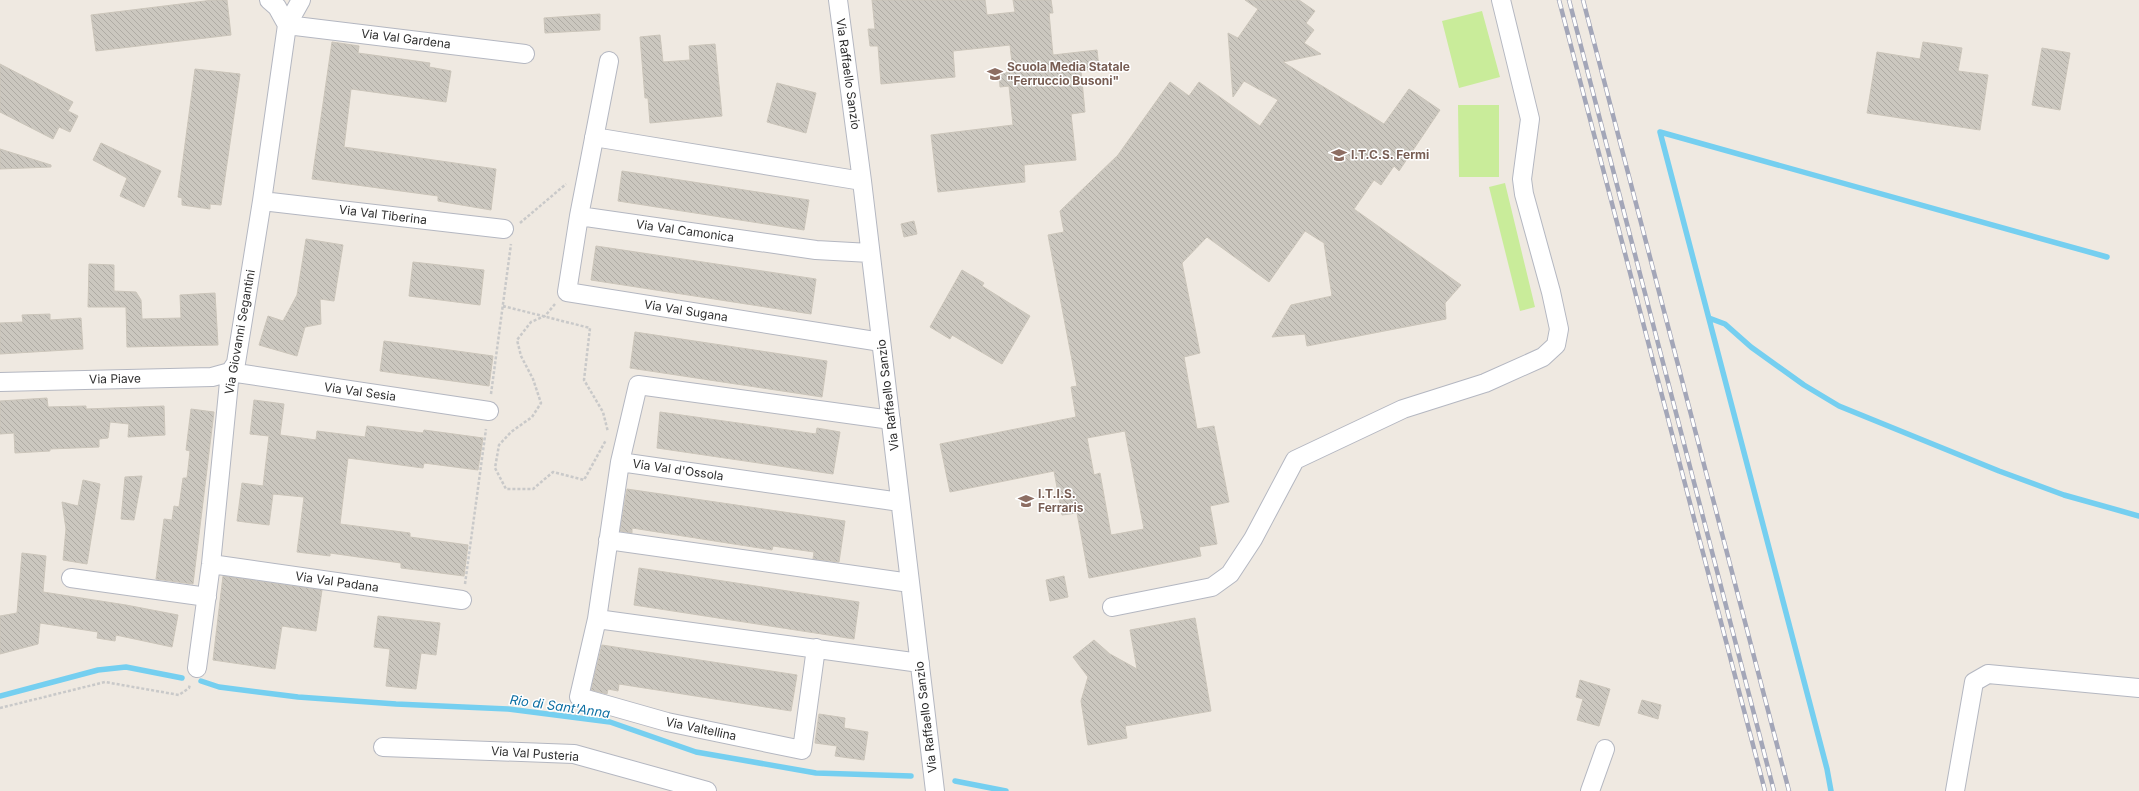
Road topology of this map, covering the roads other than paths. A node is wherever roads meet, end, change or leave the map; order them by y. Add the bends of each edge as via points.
1 (269, 0) edge
2 (301, 0) edge
3 (838, 0) edge
4 (1501, 0) edge
5 (287, 25) junction
6 (525, 54) dead end
7 (609, 61) dead end
8 (594, 137) junction
9 (862, 181) junction
10 (262, 201) junction
11 (579, 216) junction
12 (504, 229) road end
13 (870, 253) junction
14 (881, 342) junction
15 (230, 372) junction
16 (0, 382) edge
17 (489, 411) dead end
18 (891, 420) junction
19 (620, 462) junction
20 (900, 502) junction
21 (608, 540) junction
22 (211, 564) junction
23 (72, 578) dead end
24 (910, 583) junction
25 (207, 597) junction
26 (462, 600) dead end
27 (1112, 607) dead end
28 (597, 619) junction
29 (816, 648) junction
30 (920, 663) junction
31 (197, 668) road end
32 (2139, 688) edge
33 (383, 747) dead end
34 (1605, 749) dead end
35 (707, 791) edge
36 (935, 791) edge
37 (1590, 791) edge
38 (1955, 791) edge

1 - 5 street via 277,7
2 - 5 street, Via Giovanni Segantini
3 - 9 street, Via Raffaello Sanzio
4 - 27 street via 1530,119 1522,179 1559,329 1556,345 1543,357 1485,384 1403,409 1295,460 1253,539 1230,574 1212,587
5 - 6 street, Via Val Gardena
5 - 10 street, Via Giovanni Segantini
7 - 8 street
8 - 9 street
8 - 11 street
9 - 13 street, Via Raffaello Sanzio
10 - 12 street, Via Val Tiberina
10 - 15 street, Via Giovanni Segantini via 236,363
11 - 13 street, Via Val Camonica via 816,250
11 - 14 street, Via Val Sugana via 567,292
13 - 14 street, Via Raffaello Sanzio
14 - 18 street, Via Raffaello Sanzio
15 - 16 street, Via Piave via 212,377
15 - 17 street, Via Val Sesia
15 - 22 street, Via Giovanni Segantini
18 - 19 street, Via Val d'Ossola via 638,385
18 - 20 street, Via Raffaello Sanzio
19 - 20 street, Via Val d'Ossola
19 - 21 street, Via Valtellina
20 - 24 street, Via Raffaello Sanzio
21 - 24 street
21 - 28 street, Via Valtellina
22 - 25 street, Via Giovanni Segantini
22 - 26 street, Via Val Padana
23 - 25 street
24 - 30 street, Via Raffaello Sanzio
25 - 31 street, Via Giovanni Segantini
28 - 29 street
28 - 29 street, Via Valtellina via 579,697 667,722 802,750
29 - 30 street
30 - 36 street, Via Raffaello Sanzio
32 - 38 street via 1988,674 1974,682
33 - 35 street, Via Val Pusteria via 574,754
34 - 37 street

